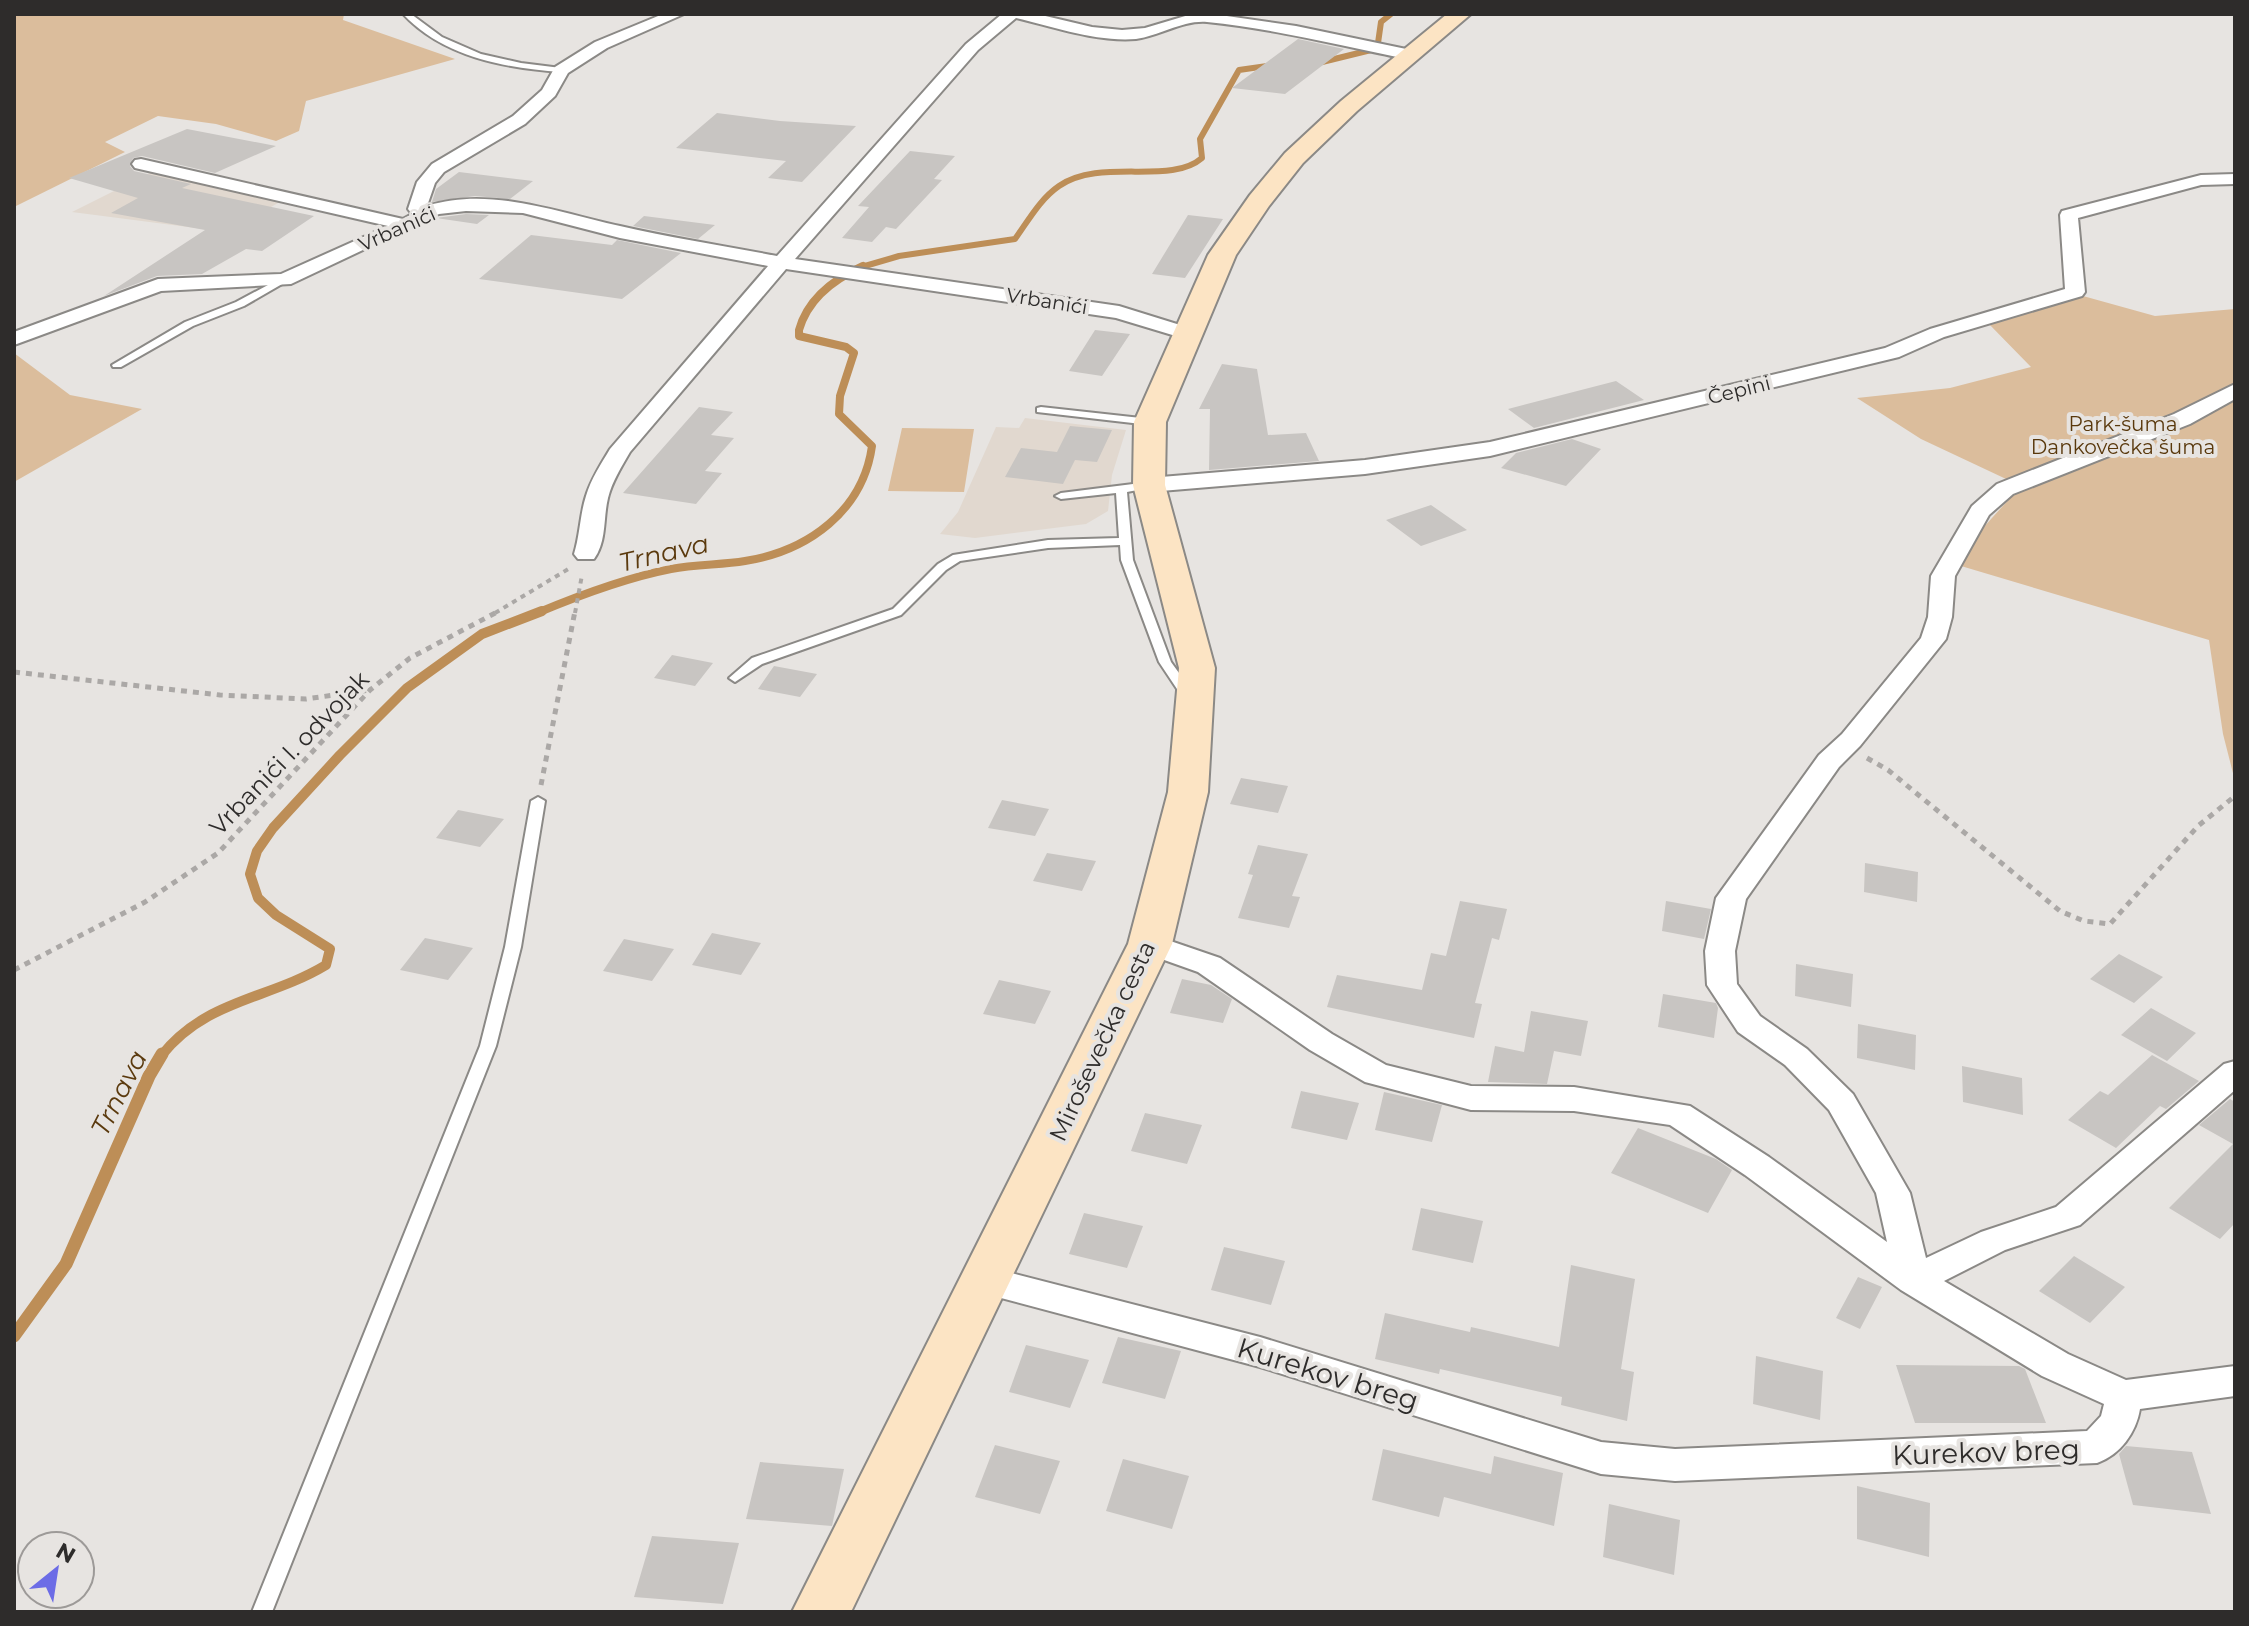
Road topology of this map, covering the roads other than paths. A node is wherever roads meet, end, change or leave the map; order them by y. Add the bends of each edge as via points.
1 (407, 14) edge
2 (676, 14) edge
3 (1011, 14) edge
4 (1018, 14) edge
5 (1460, 14) edge
6 (1411, 55) junction
7 (561, 70) junction
8 (141, 164) dead end
9 (2235, 179) edge
10 (425, 214) junction
11 (406, 225) junction
12 (782, 263) junction
13 (284, 280) junction
14 (1186, 333) junction
15 (14, 339) edge
16 (117, 365) dead end
17 (2235, 390) edge
18 (1041, 410) dead end
19 (1150, 422) junction
20 (1135, 487) junction
21 (1061, 496) dead end
22 (1127, 541) junction
23 (586, 554) road end
24 (735, 678) dead end
25 (1194, 703) junction
26 (538, 801) road end
27 (1150, 944) junction
28 (2235, 1072) edge
29 (984, 1280) junction
30 (1914, 1280) junction
31 (2235, 1381) edge
32 (2124, 1396) junction
33 (262, 1612) edge
34 (821, 1612) edge

1 - 7 lane via 436,36 478,55
2 - 7 street via 601,45
3 - 12 street via 972,47
4 - 6 street via 1132,35 1203,17
5 - 6 main road, Miroševečka cesta
6 - 14 main road, Miroševečka cesta via 1285,169 1222,255
7 - 10 street via 549,93 529,113 438,168 426,182 417,209
8 - 11 street
9 - 20 street, Čepini via 2201,180 2069,215 2075,292 1937,333 1892,353 1490,449 1365,467
10 - 11 street, Vrbanići
10 - 12 street, Vrbanići via 466,206 523,208
11 - 13 street, Vrbanići
12 - 14 street, Vrbanići via 1119,312
12 - 23 street via 621,449 596,499
13 - 15 street, Vrbanići via 158,285
13 - 16 lane
14 - 19 main road, Miroševečka cesta
17 - 30 street via 2182,419 2005,489 1980,511 1943,576 1933,639 1829,761 1731,898 1720,951 1722,985 1749,1024 1796,1057 1841,1102 1893,1193
18 - 19 lane
19 - 20 main road, Miroševečka cesta
20 - 21 lane
20 - 22 lane
20 - 25 main road, Miroševečka cesta via 1197,668
22 - 24 lane via 1048,544 957,558 897,612 757,661
22 - 25 lane via 1127,560 1165,662
25 - 27 main road, Miroševečka cesta via 1188,792
26 - 33 lane via 513,947 488,1046
27 - 29 main road, Miroševečka cesta
27 - 30 street via 1209,965 1376,1074 1471,1098 1574,1099 1678,1114
28 - 30 street via 2068,1216 1993,1241
29 - 32 street, Kurekov breg via 1260,1352 1601,1458 1675,1465 2097,1447 2119,1422
29 - 34 main road, Miroševečka cesta
30 - 32 street via 2055,1365
31 - 32 street

